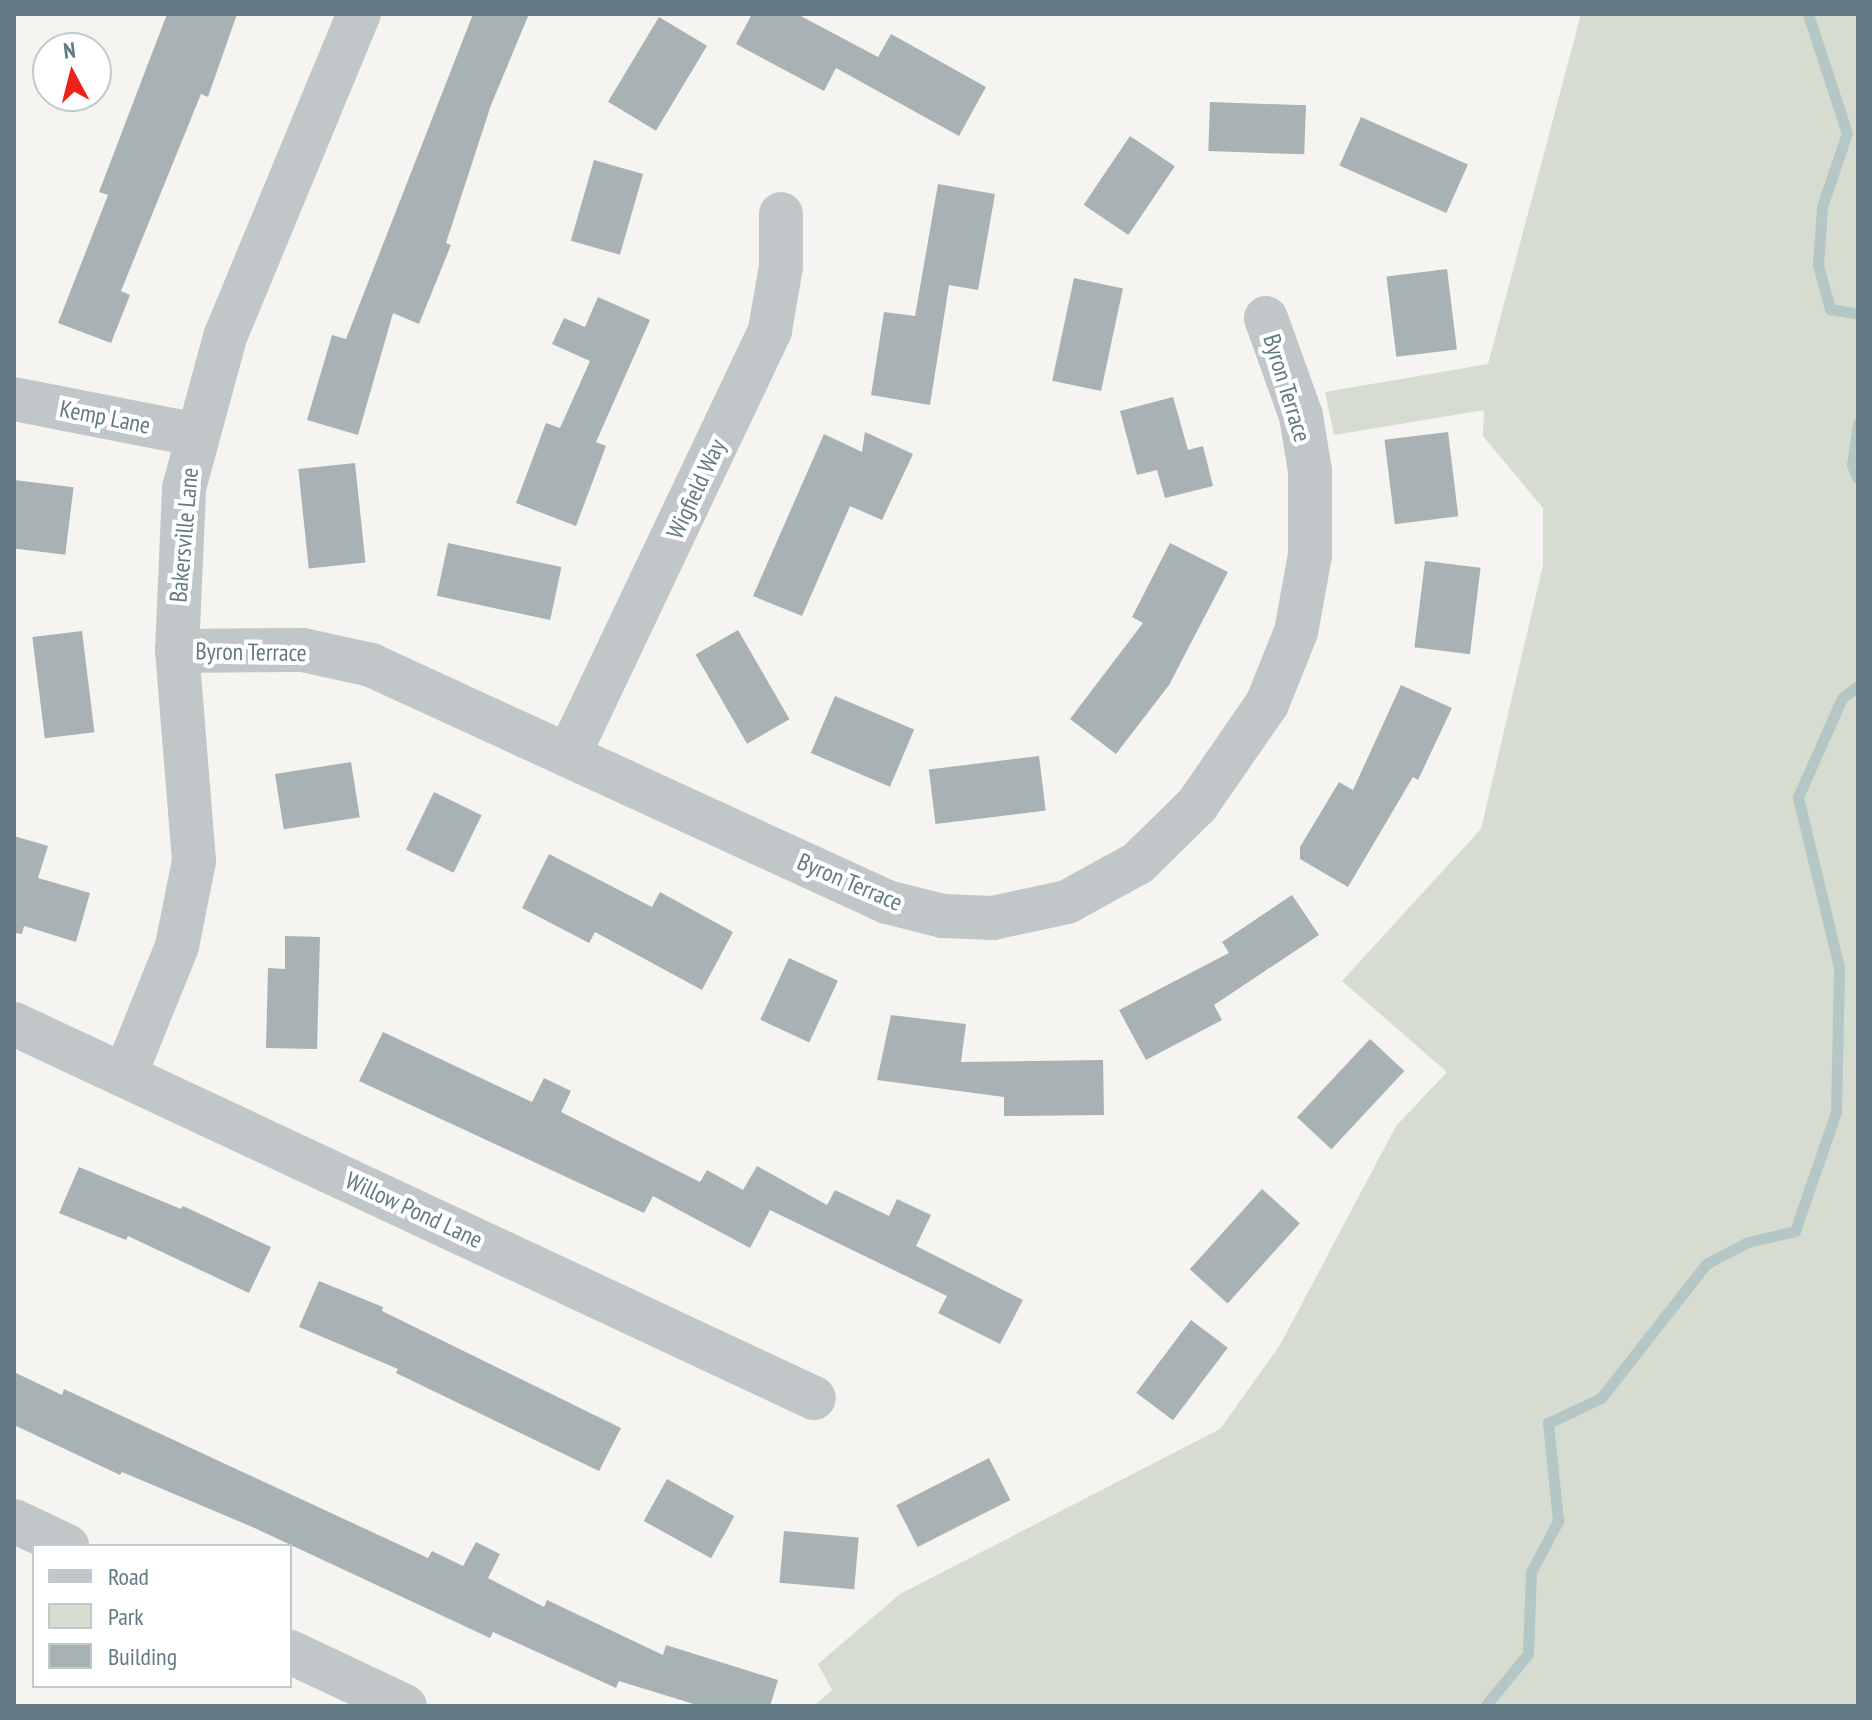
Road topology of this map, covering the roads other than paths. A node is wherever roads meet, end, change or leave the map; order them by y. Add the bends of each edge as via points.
1 (359, 14) edge
2 (781, 214) dead end
3 (1266, 318) dead end
4 (14, 399) edge
5 (197, 435) junction
6 (177, 651) junction
7 (570, 752) junction
8 (14, 1024) edge
9 (125, 1075) junction
10 (814, 1398) dead end
11 (14, 1521) edge
12 (63, 1544) edge
13 (292, 1653) edge
14 (405, 1706) edge

1 - 5 street, Bakersville Lane via 225,337
2 - 7 street, Wigfield Way via 781,266 770,330
3 - 7 street, Byron Terrace via 1301,416 1310,471 1310,555 1296,632 1267,704 1226,770 1162,842 1112,881 1018,916 943,916 887,902
4 - 5 street, Kemp Lane
5 - 6 street, Bakersville Lane via 184,488
6 - 7 street, Byron Terrace via 303,650 342,657 412,680
6 - 9 street, Bakersville Lane via 194,861 177,946
8 - 9 street, Willow Pond Lane
9 - 10 street, Willow Pond Lane
11 - 12 street
13 - 14 street

